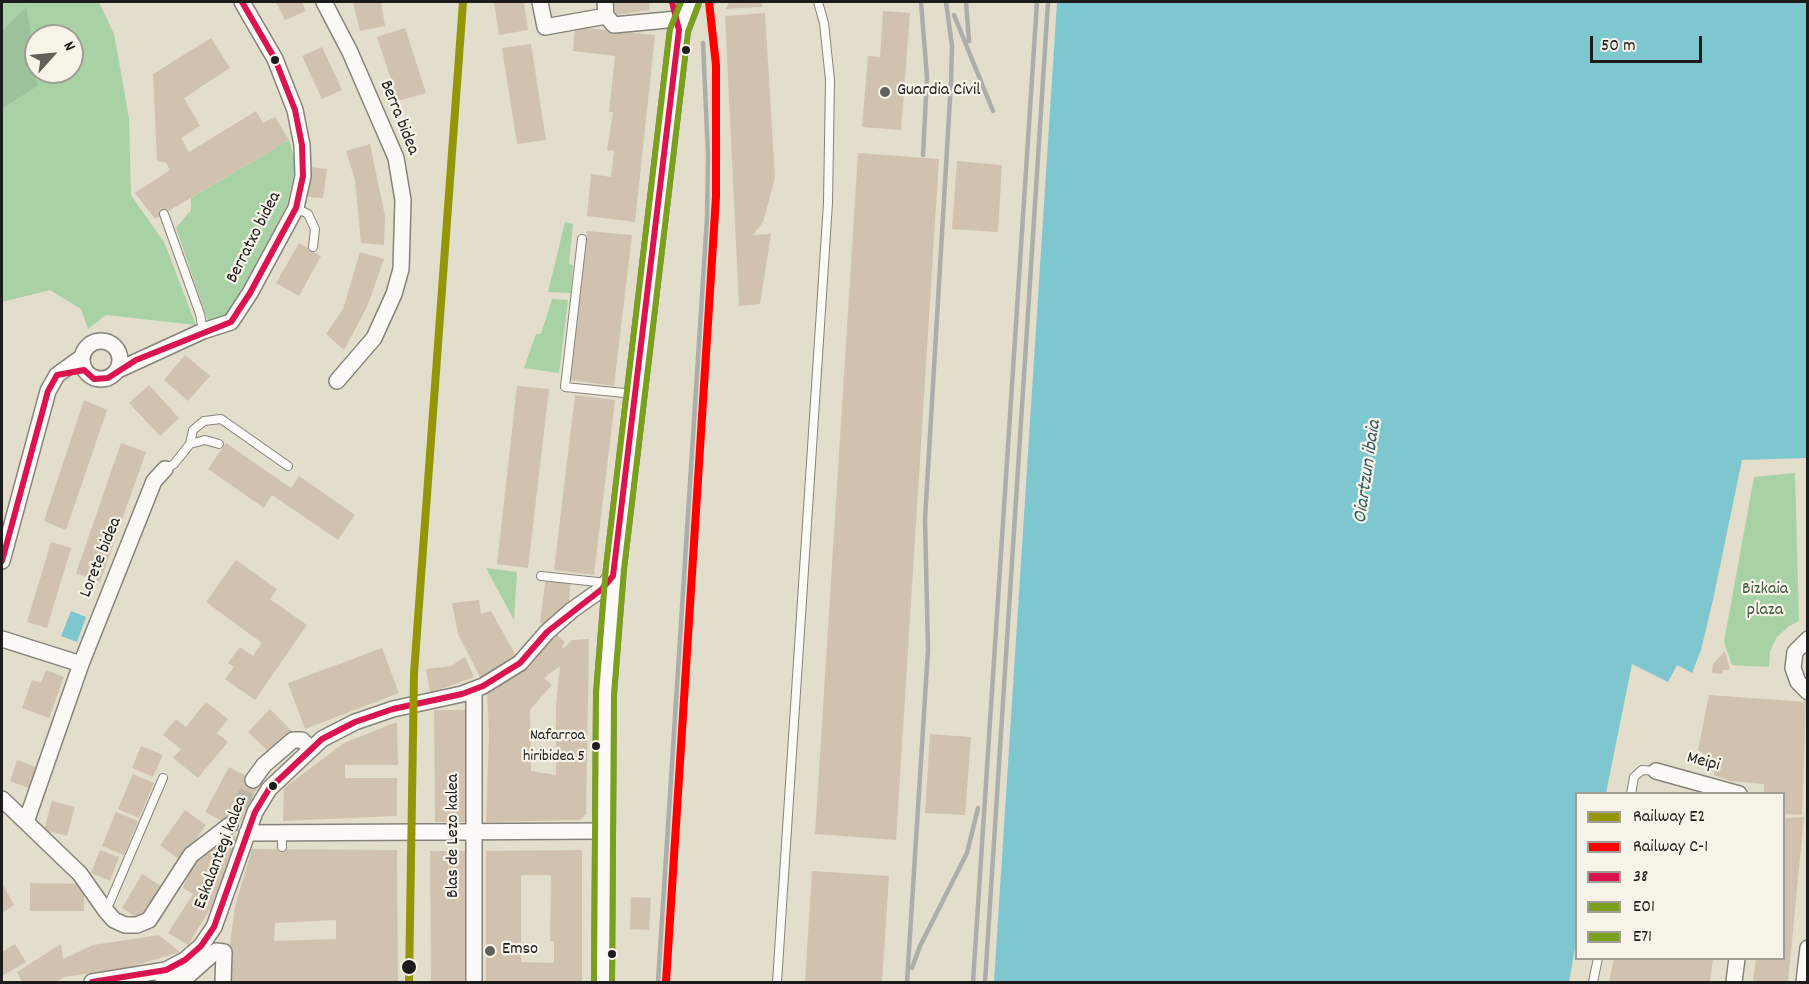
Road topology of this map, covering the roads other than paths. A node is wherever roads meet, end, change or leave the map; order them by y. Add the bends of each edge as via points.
1 (242, 2) edge
2 (324, 2) edge
3 (540, 2) edge
4 (690, 2) edge
5 (818, 2) edge
6 (606, 9) edge
7 (676, 17) edge
8 (296, 207) junction
9 (164, 214) dead end
10 (582, 240) dead end
11 (313, 247) dead end
12 (203, 331) junction
13 (83, 364) junction
14 (119, 365) junction
15 (337, 381) dead end
16 (636, 394) junction
17 (190, 444) junction
18 (219, 444) dead end
19 (288, 466) dead end
20 (165, 469) joint
21 (2, 561) edge
22 (612, 575) junction
23 (541, 576) dead end
24 (2, 639) edge
25 (1808, 639) edge
26 (81, 664) junction
27 (474, 690) junction
28 (1808, 692) edge
29 (311, 749) junction
30 (1656, 771) joint
31 (163, 778) dead end
32 (253, 780) tunnel mouth
33 (1630, 792) edge
34 (1732, 792) edge
35 (2, 799) edge
36 (26, 822) junction
37 (230, 825) tunnel mouth
38 (603, 831) junction
39 (474, 832) junction
40 (247, 833) junction
41 (106, 911) junction
42 (1807, 953) edge
43 (1598, 960) edge
44 (1737, 960) edge
45 (159, 979) edge
46 (92, 982) edge
47 (224, 982) edge
48 (474, 982) edge
49 (603, 982) edge
50 (777, 982) edge
51 (1593, 982) edge
52 (1734, 982) edge
53 (1804, 982) edge

1 - 8 street, Berratxo bidea via 274,59 295,110 303,176
2 - 15 street, Berra bidea via 396,158 403,200 401,269 394,294 374,338
3 - 6 street via 544,27
4 - 7 main road
5 - 50 lane via 831,80 830,156
6 - 7 street via 614,25
7 - 16 main road
8 - 11 lane via 308,214 315,229
8 - 12 street, Berratxo bidea via 231,321
9 - 12 lane
10 - 16 lane via 565,387
12 - 14 street
13 - 14 street via 88,375 101,380
13 - 14 street via 88,345 101,341 113,345
13 - 21 street via 57,375 48,392
16 - 22 main road
17 - 18 lane via 205,440
17 - 19 lane via 193,430 204,421 220,419
17 - 20 lane
20 - 26 street, Lorete bidea via 154,481
22 - 23 lane
22 - 27 street, Eskalantegi kalea via 547,632 520,663
22 - 38 main road
24 - 26 street
25 - 28 street via 1795,652 1793,668 1798,682
26 - 36 street, Lorete bidea
27 - 29 street, Eskalantegi kalea via 355,722
27 - 39 street, Blas de Lezo kalea
29 - 32 street via 302,740 293,740
29 - 40 street, Eskalantegi kalea via 269,789
30 - 33 lane via 1642,770 1634,777
30 - 34 street, Meipi
31 - 41 lane
35 - 36 street
36 - 41 street via 80,874
37 - 41 street via 191,855 149,920 124,925
38 - 39 street
38 - 49 main road
39 - 40 street via 282,840
39 - 48 street, Blas de Lezo kalea
40 - 45 street, Eskalantegi kalea via 208,937
42 - 53 street
43 - 51 lane
44 - 52 street
45 - 46 street, Eskalantegi kalea
45 - 47 street via 189,975 216,951 224,952

